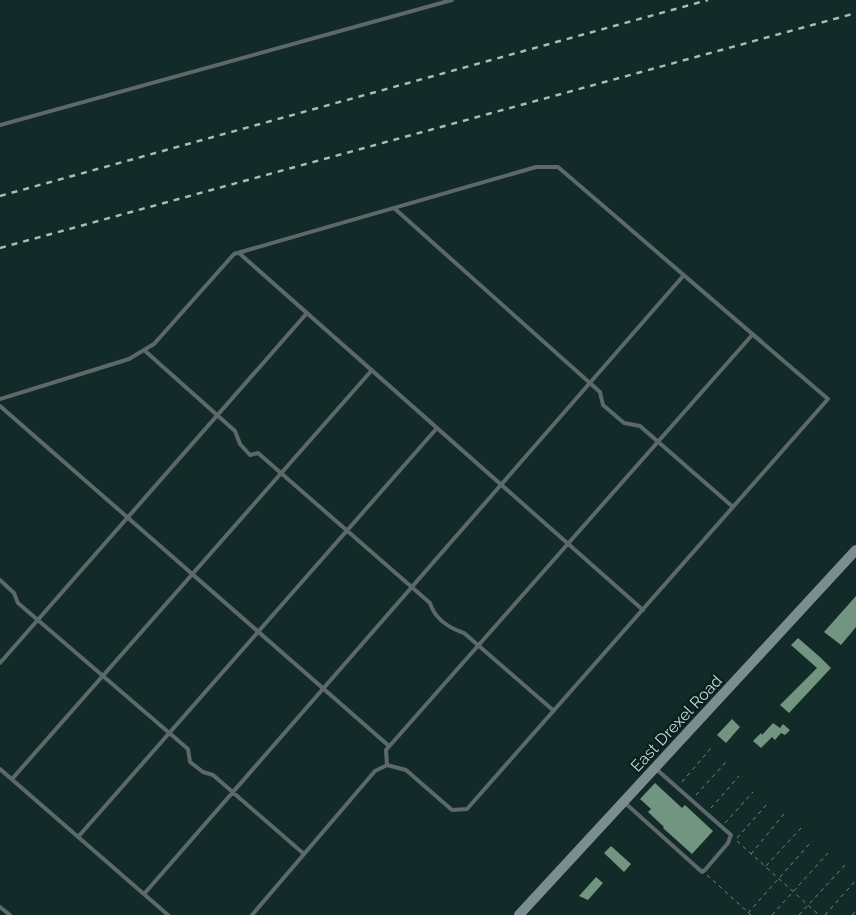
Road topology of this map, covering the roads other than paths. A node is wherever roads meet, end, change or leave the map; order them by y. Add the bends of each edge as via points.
1 (452, 0) edge
2 (0, 125) edge
3 (394, 208) junction
4 (239, 252) junction
5 (684, 276) junction
6 (307, 313) junction
7 (753, 334) junction
8 (144, 350) junction
9 (372, 370) junction
10 (590, 383) junction
11 (0, 399) edge
12 (0, 406) edge
13 (217, 415) junction
14 (437, 428) junction
15 (658, 442) junction
16 (282, 474) junction
17 (502, 485) junction
18 (733, 507) junction
19 (128, 517) junction
20 (347, 531) junction
21 (568, 543) junction
22 (856, 550) edge
23 (193, 574) junction
24 (0, 580) edge
25 (412, 587) junction
26 (643, 610) junction
27 (38, 620) junction
28 (258, 632) junction
29 (478, 645) junction
30 (0, 662) edge
31 (103, 676) junction
32 (324, 688) junction
33 (554, 711) junction
34 (169, 733) junction
35 (389, 746) junction
36 (387, 765) junction
37 (655, 768) junction
38 (0, 769) edge
39 (12, 779) junction
40 (233, 792) junction
41 (624, 802) junction
42 (78, 837) junction
43 (304, 854) junction
44 (144, 894) junction
45 (0, 907) edge
46 (10, 915) edge
47 (168, 915) edge
48 (252, 915) edge
49 (519, 915) edge

1 - 2 lane
3 - 4 lane
3 - 5 lane via 536,167 558,167
3 - 10 lane
4 - 6 lane
4 - 8 lane via 154,344
5 - 7 lane
5 - 10 lane
6 - 9 lane
6 - 13 lane
7 - 15 lane
7 - 18 lane via 828,400
8 - 11 lane via 129,359
8 - 13 lane
9 - 14 lane
9 - 16 lane
10 - 15 lane via 600,392 604,405 617,417 624,423 640,426
10 - 17 lane
12 - 19 lane
13 - 16 lane via 235,431 240,444 250,455 258,453
13 - 19 lane
14 - 17 lane
14 - 20 lane
15 - 18 lane
15 - 21 lane
16 - 20 lane
16 - 23 lane
17 - 21 lane
17 - 25 lane
18 - 26 lane
19 - 23 lane
19 - 27 lane
20 - 25 lane
20 - 28 lane
21 - 26 lane
21 - 29 lane
22 - 37 street, East Drexel Road
23 - 28 lane
23 - 31 lane
24 - 27 lane via 18,603
25 - 29 lane via 430,603 433,613
25 - 32 lane
26 - 33 lane
27 - 30 lane
27 - 31 lane
28 - 32 lane
28 - 34 lane
29 - 33 lane
29 - 35 lane
31 - 34 lane
31 - 39 lane
32 - 35 lane
32 - 40 lane
33 - 36 lane via 467,809 452,810 406,770
34 - 40 lane via 188,749 190,762
34 - 42 lane
35 - 36 lane via 386,750
36 - 43 lane via 375,771
37 - 41 street, East Drexel Road
37 - 41 lane via 730,835 702,872
38 - 39 lane
39 - 42 lane
40 - 43 lane
40 - 44 lane
41 - 49 street, East Drexel Road
42 - 44 lane
43 - 48 lane
44 - 47 lane
45 - 46 lane

